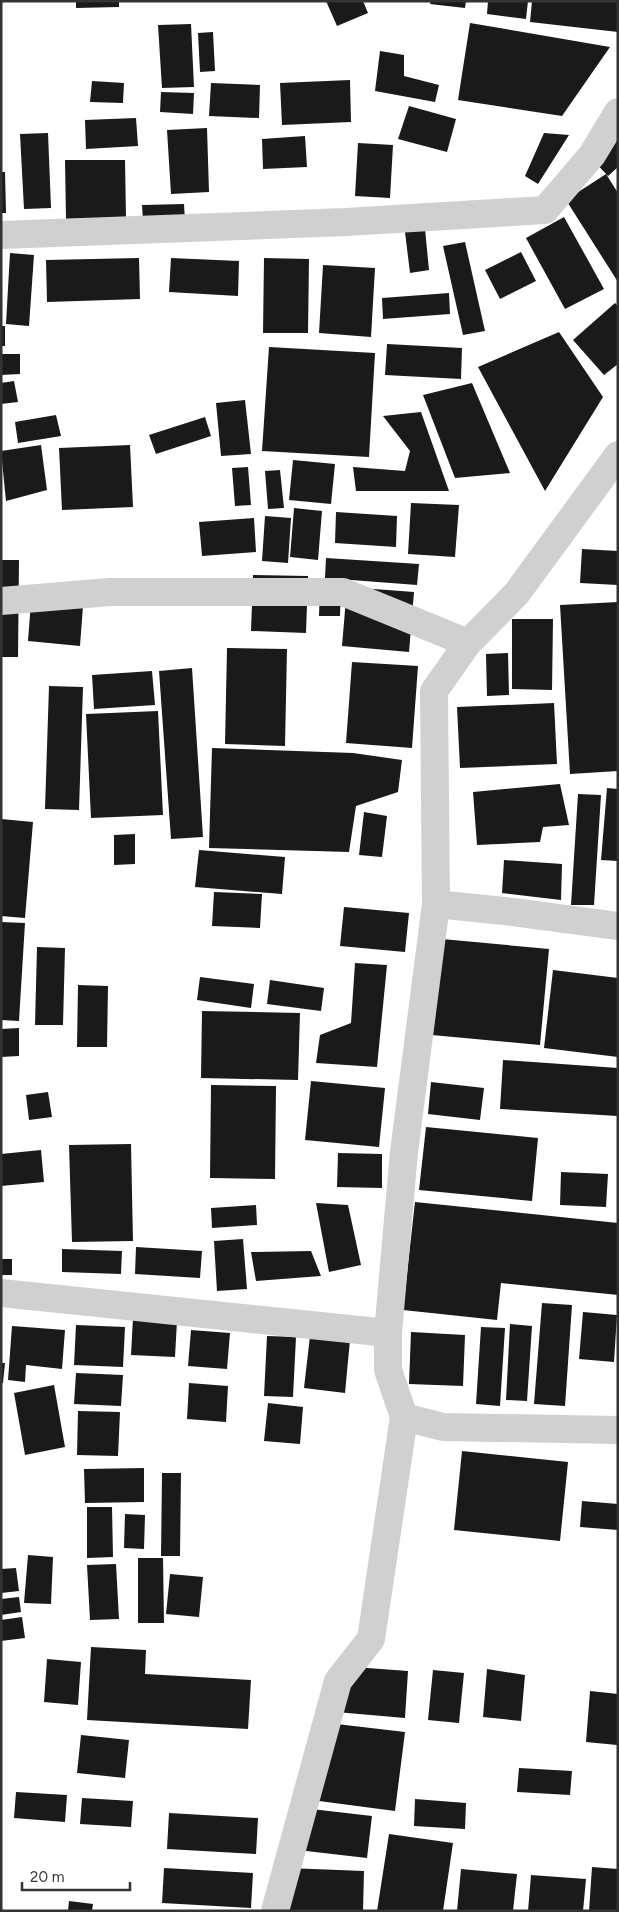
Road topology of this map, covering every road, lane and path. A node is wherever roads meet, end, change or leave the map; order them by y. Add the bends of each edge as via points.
1 (618, 112) edge
2 (1, 235) edge
3 (618, 455) edge
4 (1, 601) edge
5 (468, 643) junction
6 (436, 904) junction
7 (618, 926) edge
8 (1, 1293) edge
9 (388, 1333) junction
10 (404, 1417) junction
11 (618, 1430) edge
12 (275, 1911) edge

1 - 2 street via 592,155 545,210 346,222
3 - 5 street via 517,593
4 - 5 street via 110,592 343,592
5 - 6 street via 434,691
6 - 7 street
6 - 9 street via 404,1152
8 - 9 street
9 - 10 street via 388,1370
10 - 11 street via 443,1427
10 - 12 street via 371,1639 338,1681

